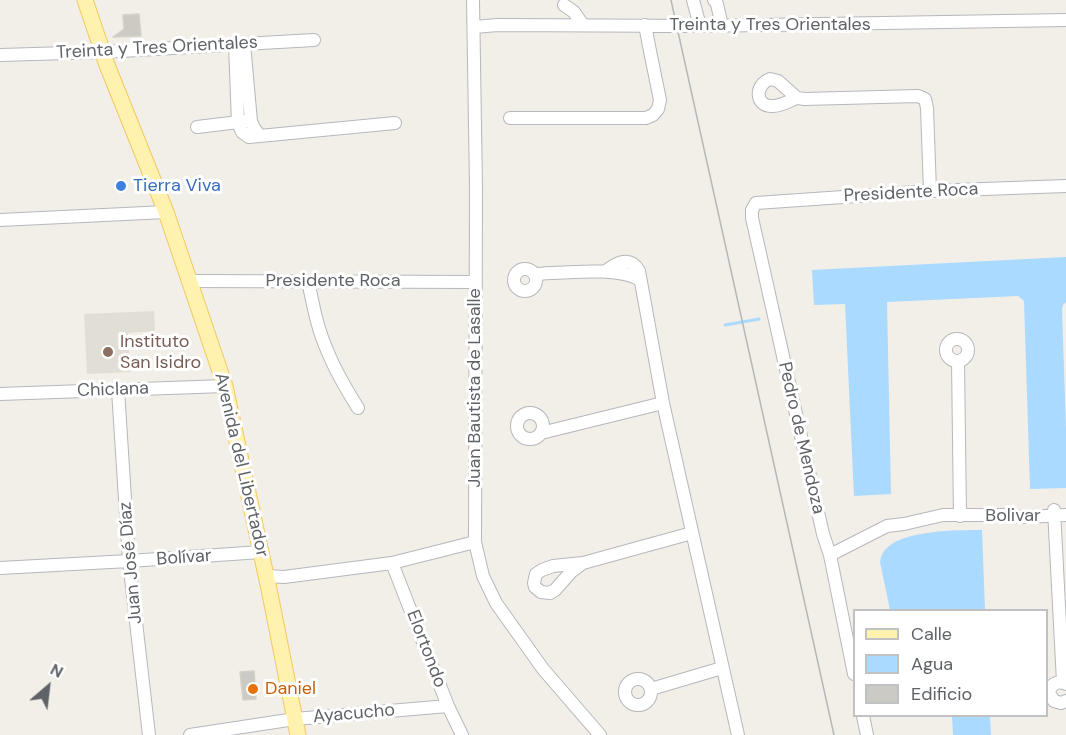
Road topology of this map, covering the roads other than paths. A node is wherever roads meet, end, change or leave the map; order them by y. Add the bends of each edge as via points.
1 (85, 0) edge
2 (473, 0) edge
3 (693, 0) edge
4 (714, 0) edge
5 (564, 3) edge
6 (1066, 20) edge
7 (566, 24) junction
8 (583, 25) junction
9 (645, 25) junction
10 (700, 26) junction
11 (722, 26) junction
12 (475, 27) junction
13 (314, 40) dead end
14 (239, 44) junction
15 (103, 52) junction
16 (0, 55) edge
17 (797, 98) dead end
18 (510, 118) dead end
19 (245, 122) junction
20 (395, 123) dead end
21 (197, 127) dead end
22 (1066, 186) edge
23 (930, 191) junction
24 (756, 203) joint
25 (166, 212) junction
26 (0, 220) edge
27 (534, 274) dead end
28 (190, 281) junction
29 (308, 281) junction
30 (476, 282) junction
31 (958, 361) dead end
32 (225, 386) junction
33 (118, 390) junction
34 (0, 394) edge
35 (663, 403) junction
36 (358, 408) dead end
37 (541, 433) dead end
38 (1060, 512) edge
39 (961, 513) junction
40 (692, 533) junction
41 (475, 542) junction
42 (261, 552) junction
43 (830, 555) junction
44 (129, 561) junction
45 (583, 562) dead end
46 (392, 563) junction
47 (0, 568) edge
48 (266, 576) junction
49 (853, 664) edge
50 (722, 668) junction
51 (1065, 683) edge
52 (651, 689) dead end
53 (1066, 701) edge
54 (448, 706) junction
55 (863, 717) edge
56 (295, 719) junction
57 (149, 735) edge
58 (190, 735) edge
59 (298, 735) edge
60 (462, 735) edge
61 (600, 735) edge
62 (738, 735) edge
63 (867, 735) edge

1 - 15 main road, Avenida del Libertador
2 - 12 street, Juan Bautista de Lasalle
3 - 10 street
4 - 11 street
5 - 7 street
5 - 8 street
6 - 11 street, Treinta y Tres Orientales
7 - 8 street, Treinta y Tres Orientales
7 - 12 street, Treinta y Tres Orientales
8 - 9 street, Treinta y Tres Orientales
9 - 10 street, Treinta y Tres Orientales
9 - 18 street via 660,100 653,115
10 - 11 street, Treinta y Tres Orientales
12 - 30 street, Juan Bautista de Lasalle
13 - 14 street, Treinta y Tres Orientales
14 - 15 street, Treinta y Tres Orientales
14 - 19 street
15 - 16 street, Treinta y Tres Orientales
15 - 25 main road, Avenida del Libertador
17 - 23 street via 925,99
19 - 20 street via 242,132 249,137
19 - 21 street
22 - 23 street, Presidente Roca
23 - 24 street, Presidente Roca
24 - 43 street, Pedro de Mendoza via 752,218
25 - 26 street
25 - 28 main road, Avenida del Libertador
27 - 35 street via 606,271 620,262 636,267
28 - 29 street, Presidente Roca
28 - 32 main road, Avenida del Libertador
29 - 30 street, Presidente Roca
29 - 36 street via 326,348
30 - 41 street, Juan Bautista de Lasalle
31 - 39 street
32 - 33 street, Chiclana
32 - 42 main road, Avenida del Libertador
33 - 34 street, Chiclana
33 - 44 street, Juan José Díaz
35 - 37 street
35 - 40 street
38 - 39 street, Bolivar via 1002,507
38 - 51 street
39 - 43 street, Bolivar via 887,526
40 - 45 street
40 - 50 street
41 - 46 street
41 - 61 street, Juan Bautista de Lasalle via 483,576 496,603 543,669
42 - 44 street, Bolívar
42 - 48 main road, Avenida del Libertador
43 - 49 street, Pedro de Mendoza
44 - 47 street, Bolívar
44 - 57 street, Juan José Díaz
46 - 48 street via 284,578
46 - 54 street, Elortondo
48 - 56 main road, Avenida del Libertador
50 - 52 street
50 - 62 street
51 - 53 street via 1053,684 1049,693 1054,701
54 - 56 street, Ayacucho
54 - 60 street, Elortondo
55 - 63 street
56 - 58 street, Ayacucho
56 - 59 main road, Avenida del Libertador

